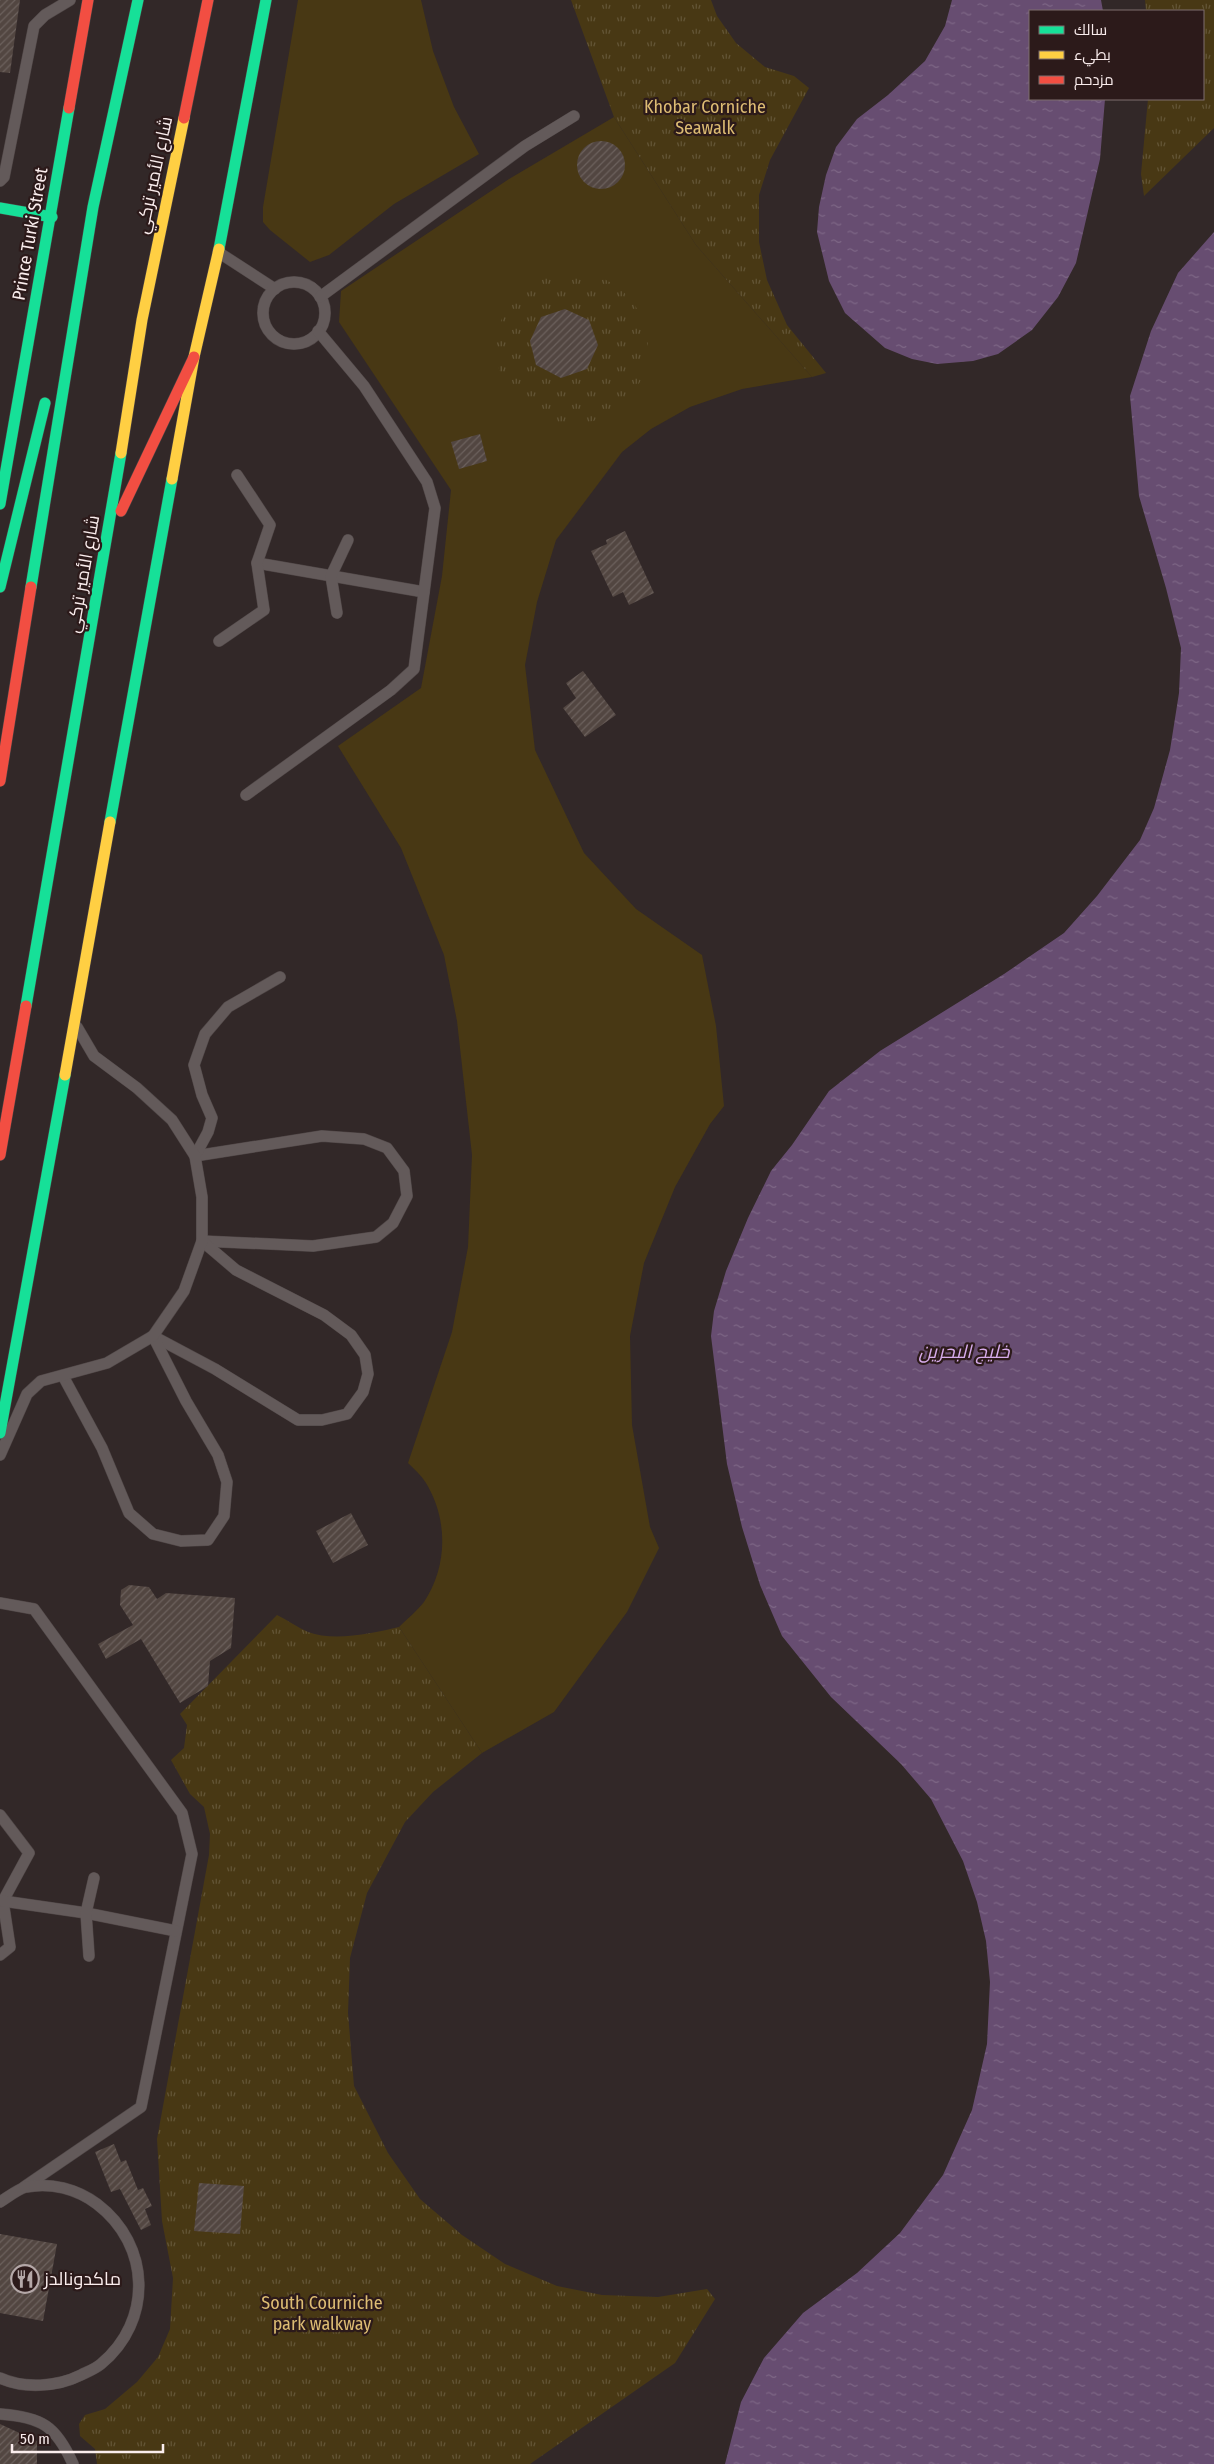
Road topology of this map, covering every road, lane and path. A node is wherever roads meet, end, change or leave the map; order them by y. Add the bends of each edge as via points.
1 (70, 0) edge
2 (88, 0) edge
3 (138, 0) edge
4 (208, 0) edge
5 (266, 0) edge
6 (574, 116) dead end
7 (0, 181) edge
8 (0, 208) edge
9 (93, 208) junction
10 (52, 216) junction
11 (218, 252) junction
12 (275, 289) junction
13 (320, 297) junction
14 (318, 331) junction
15 (194, 357) junction
16 (56, 360) dead end
17 (49, 388) dead end
18 (4, 458) edge
19 (237, 475) dead end
20 (0, 504) edge
21 (108, 539) junction
22 (348, 540) dead end
23 (257, 563) junction
24 (331, 576) junction
25 (0, 588) edge
26 (424, 592) junction
27 (337, 613) dead end
28 (219, 641) dead end
29 (0, 781) edge
30 (246, 795) dead end
31 (280, 977) dead end
32 (73, 1021) junction
33 (0, 1155) edge
34 (195, 1156) junction
35 (202, 1241) junction
36 (153, 1336) junction
37 (62, 1376) junction
38 (0, 1433) edge
39 (0, 1455) edge
40 (0, 1603) edge
41 (0, 1815) edge
42 (94, 1878) dead end
43 (3, 1901) junction
44 (86, 1913) junction
45 (176, 1930) junction
46 (0, 1954) edge
47 (89, 1956) dead end
48 (24, 2187) junction
49 (0, 2202) edge
50 (0, 2378) edge
51 (0, 2414) edge
52 (73, 2464) edge

1 - 7 lane via 34,26 4,177
2 - 10 main road, Prince Turki Street
3 - 9 main road
4 - 21 main road, شارع الأمير تركي via 142,320
5 - 11 main road
6 - 13 lane via 525,146
8 - 10 main road
9 - 16 main road
9 - 29 main road
10 - 18 main road, Prince Turki Street
11 - 12 lane
11 - 15 main road
12 - 13 lane via 294,282 314,289
12 - 14 lane via 264,305 263,315 271,334 288,344 299,344
13 - 14 lane via 325,316
14 - 26 lane via 359,378 427,482 435,508
15 - 21 main road
15 - 32 main road
17 - 25 main road
18 - 20 main road, Prince Turki Street
19 - 23 lane via 270,525
21 - 33 main road, شارع الأمير تركي
22 - 24 lane
23 - 24 lane
23 - 28 lane via 264,610
24 - 26 lane
24 - 27 lane
26 - 30 lane via 414,669 391,690
31 - 34 lane via 228,1007 206,1034 194,1065 212,1118
32 - 34 lane via 94,1056 137,1088 172,1120
32 - 38 main road
34 - 35 lane via 202,1197
34 - 35 lane via 322,1136 364,1139 387,1148 404,1171 407,1196 393,1222 376,1237 313,1246
35 - 36 lane via 184,1291
35 - 36 lane via 236,1270 324,1315 350,1335 365,1355 368,1374 363,1392 348,1414 322,1420 298,1420 215,1369
36 - 37 lane via 107,1363
36 - 37 lane via 218,1455 227,1482 224,1516 208,1540 181,1541 154,1534 129,1512 102,1448
37 - 39 lane via 41,1381 27,1394
40 - 45 lane via 34,1609 182,1813 192,1854
41 - 43 lane via 29,1853
42 - 44 lane
43 - 44 lane
43 - 46 lane via 10,1947
44 - 45 lane
44 - 47 lane
45 - 48 lane via 141,2106
48 - 49 lane
48 - 50 lane via 56,2185 86,2196 112,2216 130,2242 139,2275 137,2309 123,2340 106,2359 70,2381 36,2386
51 - 52 lane via 45,2424 63,2441

